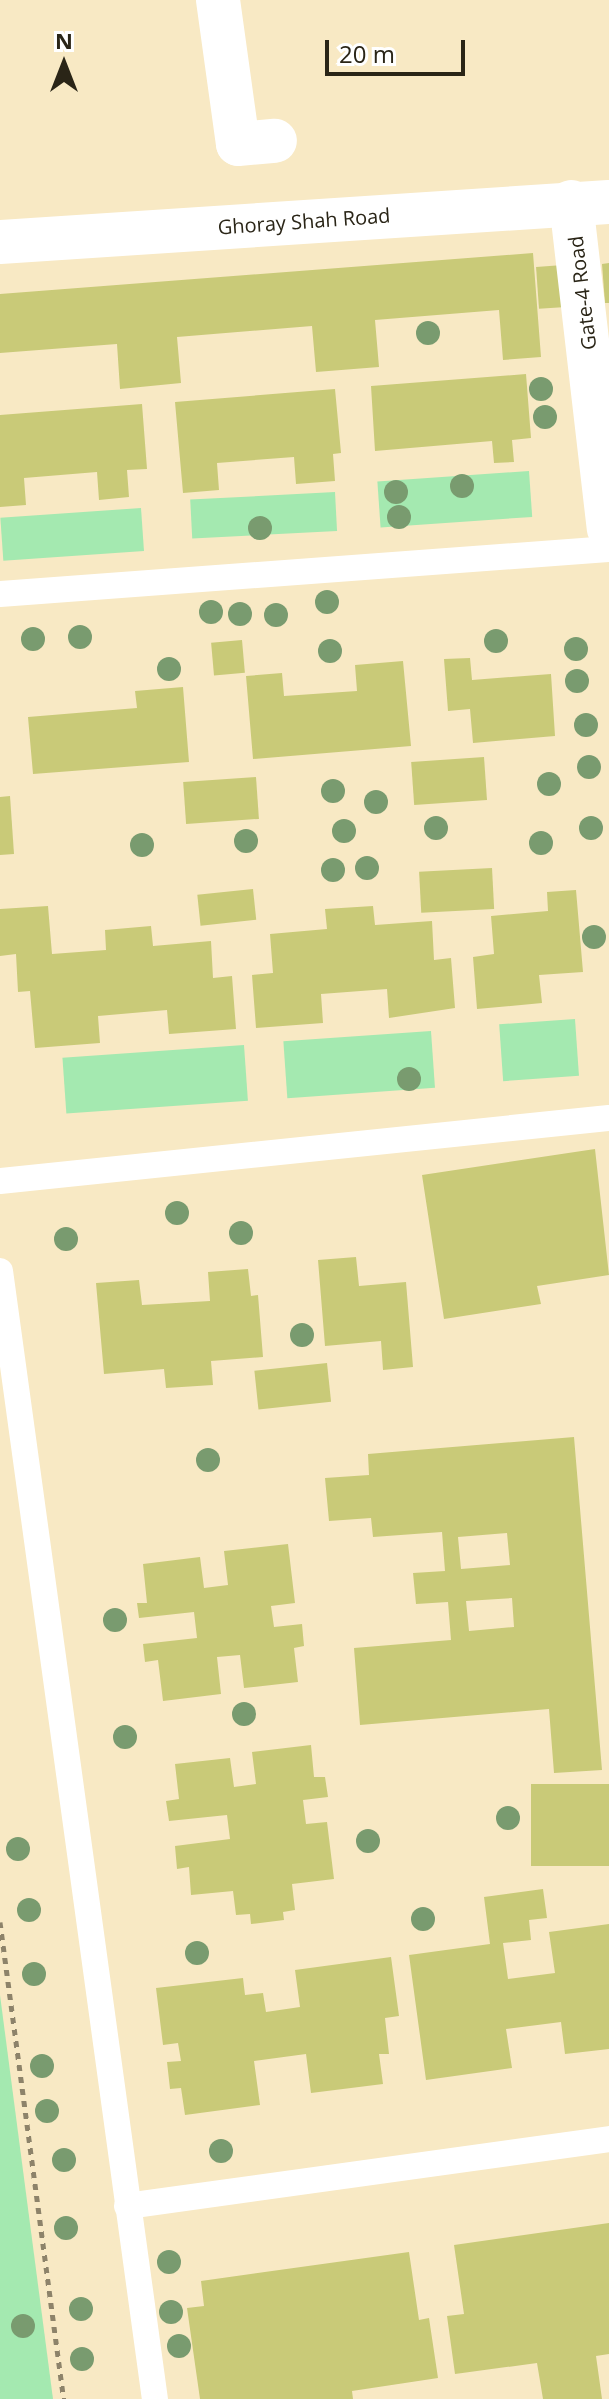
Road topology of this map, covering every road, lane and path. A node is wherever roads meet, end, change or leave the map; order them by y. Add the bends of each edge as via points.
1 (218, 0) edge
2 (275, 141) dead end
3 (590, 202) edge
4 (0, 242) edge
5 (609, 529) edge
6 (609, 549) edge
7 (0, 594) edge
8 (609, 1118) edge
9 (0, 1181) edge
10 (0, 1271) edge
11 (0, 1922) edge
12 (609, 2139) edge
13 (127, 2206) junction
14 (64, 2399) edge
15 (155, 2399) edge

1 - 2 main road via 238,144
3 - 4 main road, Ghoray Shah Road
3 - 5 main road, Gate-4 Road
6 - 7 lane
8 - 9 lane
10 - 13 lane
11 - 14 path
12 - 13 lane
13 - 15 lane

